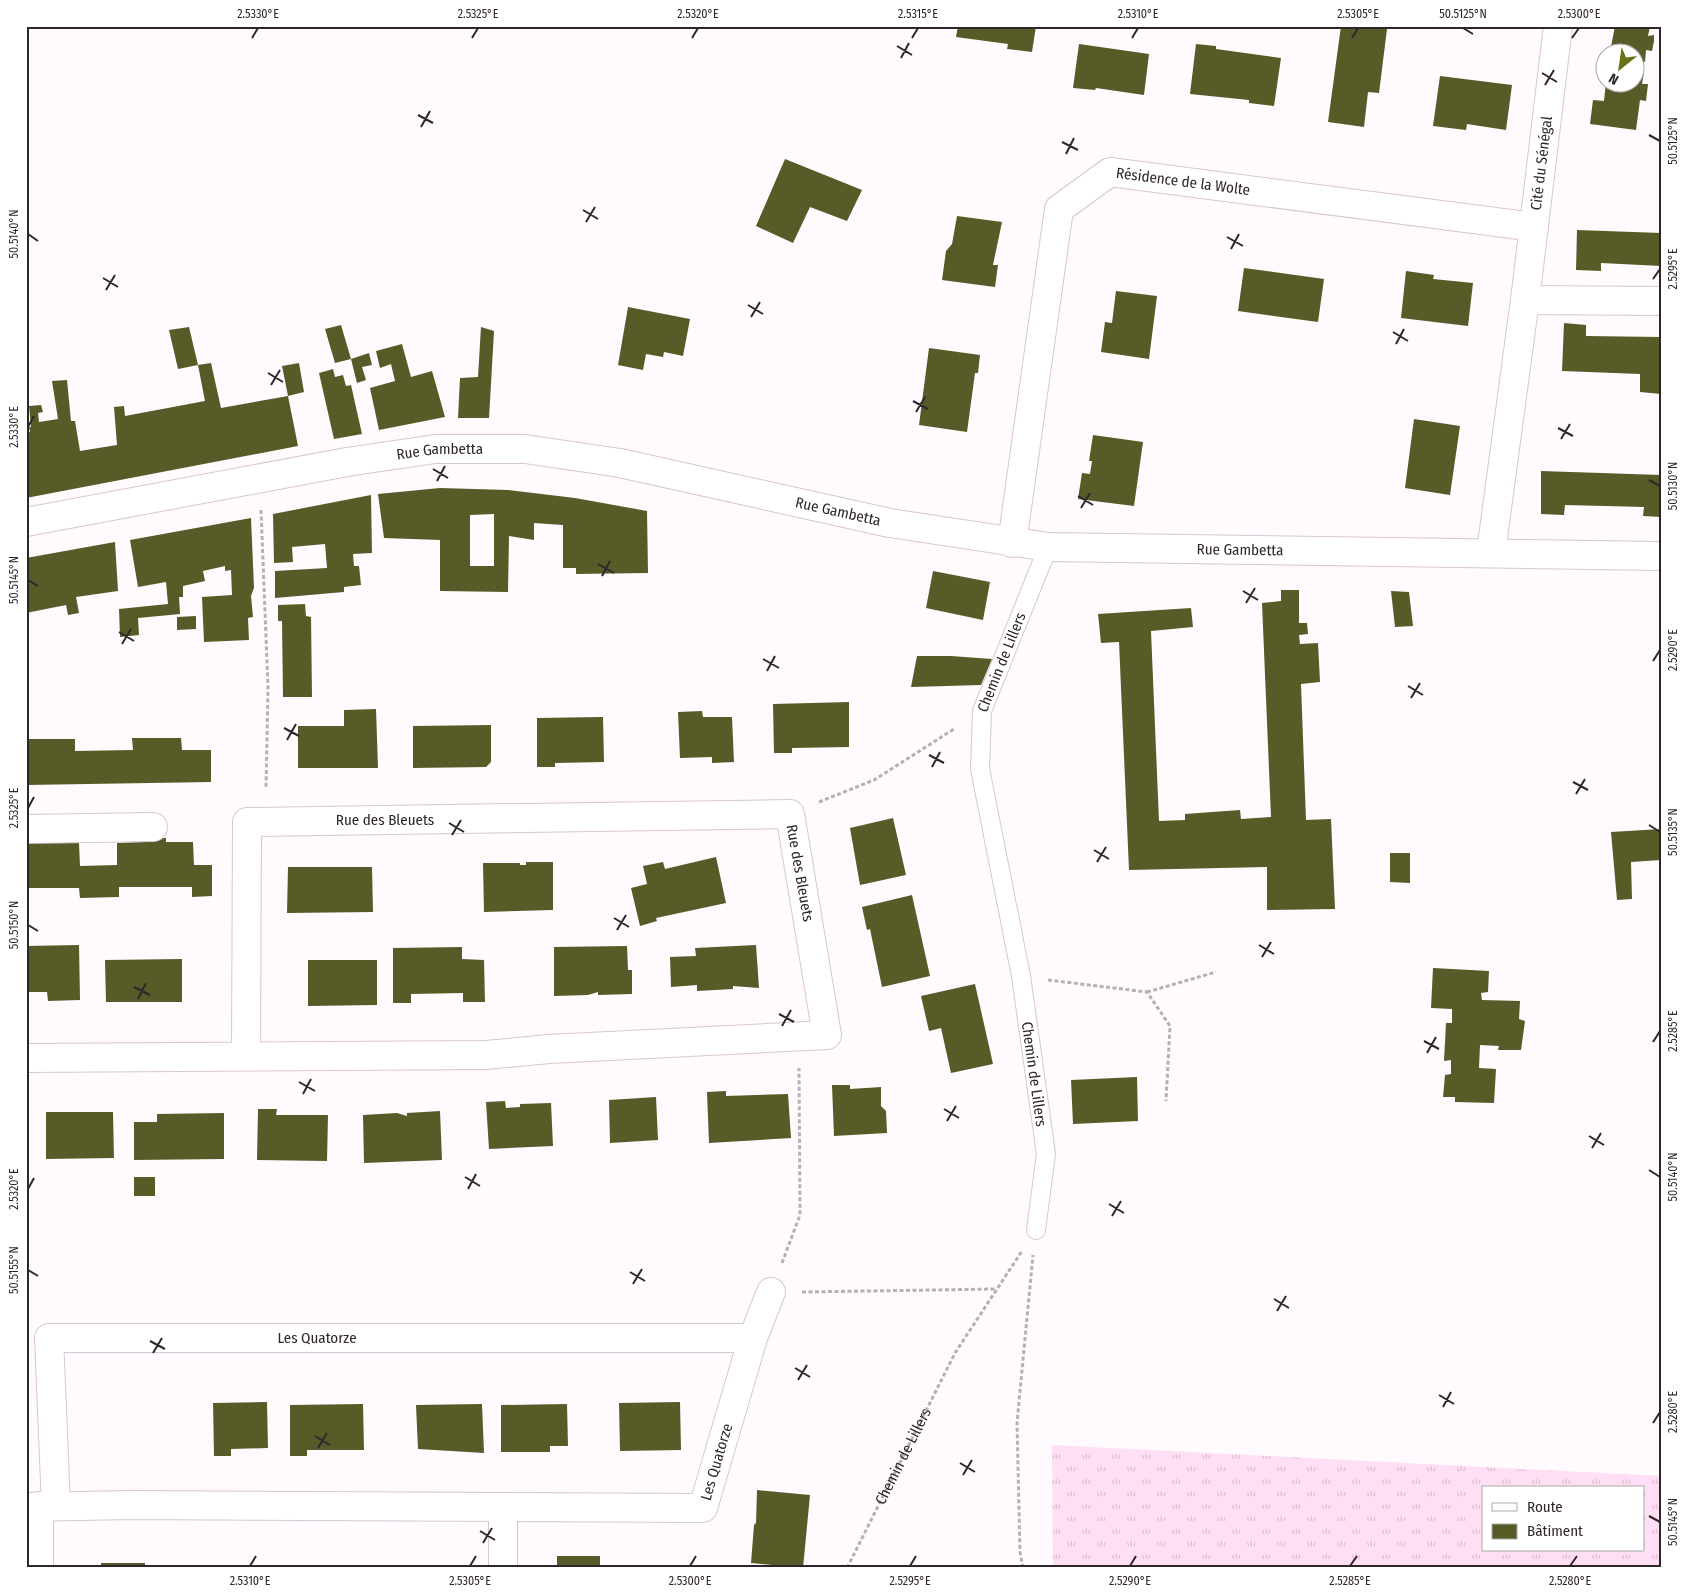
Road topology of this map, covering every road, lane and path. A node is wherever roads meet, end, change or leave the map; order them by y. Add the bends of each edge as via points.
1 (1558, 26) edge
2 (1534, 227) junction
3 (1525, 300) junction
4 (1661, 301) edge
5 (260, 477) junction
6 (26, 522) edge
7 (1012, 543) junction
8 (1048, 547) junction
9 (1491, 552) junction
10 (1661, 556) edge
11 (982, 711) junction
12 (790, 814) junction
13 (266, 822) junction
14 (153, 827) dead end
15 (26, 829) edge
16 (1216, 972) dead end
17 (1021, 976) junction
18 (1147, 992) junction
19 (798, 1036) junction
20 (246, 1055) junction
21 (26, 1058) edge
22 (1166, 1101) dead end
23 (1036, 1230) junction
24 (996, 1289) junction
25 (771, 1292) junction
26 (754, 1338) junction
27 (40, 1506) edge
28 (503, 1507) junction
29 (39, 1568) edge
30 (503, 1568) edge
31 (847, 1568) edge
32 (1023, 1568) edge

1 - 2 street, Cité du Sénégal
2 - 3 street, Cité du Sénégal
2 - 7 street, Résidence de la Wolte via 1110,172 1059,209
3 - 4 street
3 - 9 street, Cité du Sénégal
5 - 6 street, Rue Gambetta
5 - 7 street, Rue Gambetta via 435,449 525,450 620,463 890,523
5 - 13 path via 268,688
7 - 8 street, Rue Gambetta
8 - 9 street, Rue Gambetta
8 - 11 lane, Chemin de Lillers
9 - 10 street, Rue Gambetta
11 - 12 path via 874,780
11 - 17 lane, Chemin de Lillers via 980,769
12 - 13 street, Rue des Bleuets
12 - 19 street, Rue des Bleuets via 827,1035
13 - 20 street, Rue des Bleuets via 247,822
14 - 15 street
16 - 18 path
17 - 18 path
17 - 23 lane, Chemin de Lillers via 1046,1154
18 - 22 path via 1170,1026
19 - 20 street, Rue des Bleuets via 486,1055
19 - 25 path via 800,1215
20 - 21 street, Rue des Bleuets
23 - 24 path, Chemin de Lillers
23 - 32 path via 1017,1423
24 - 25 path
24 - 31 path, Chemin de Lillers via 955,1352
25 - 26 street, Les Quatorze
26 - 27 street, Les Quatorze via 49,1338
26 - 28 street, Les Quatorze via 703,1508
27 - 28 street, Les Quatorze
27 - 29 street, Les Quatorze
28 - 30 street

